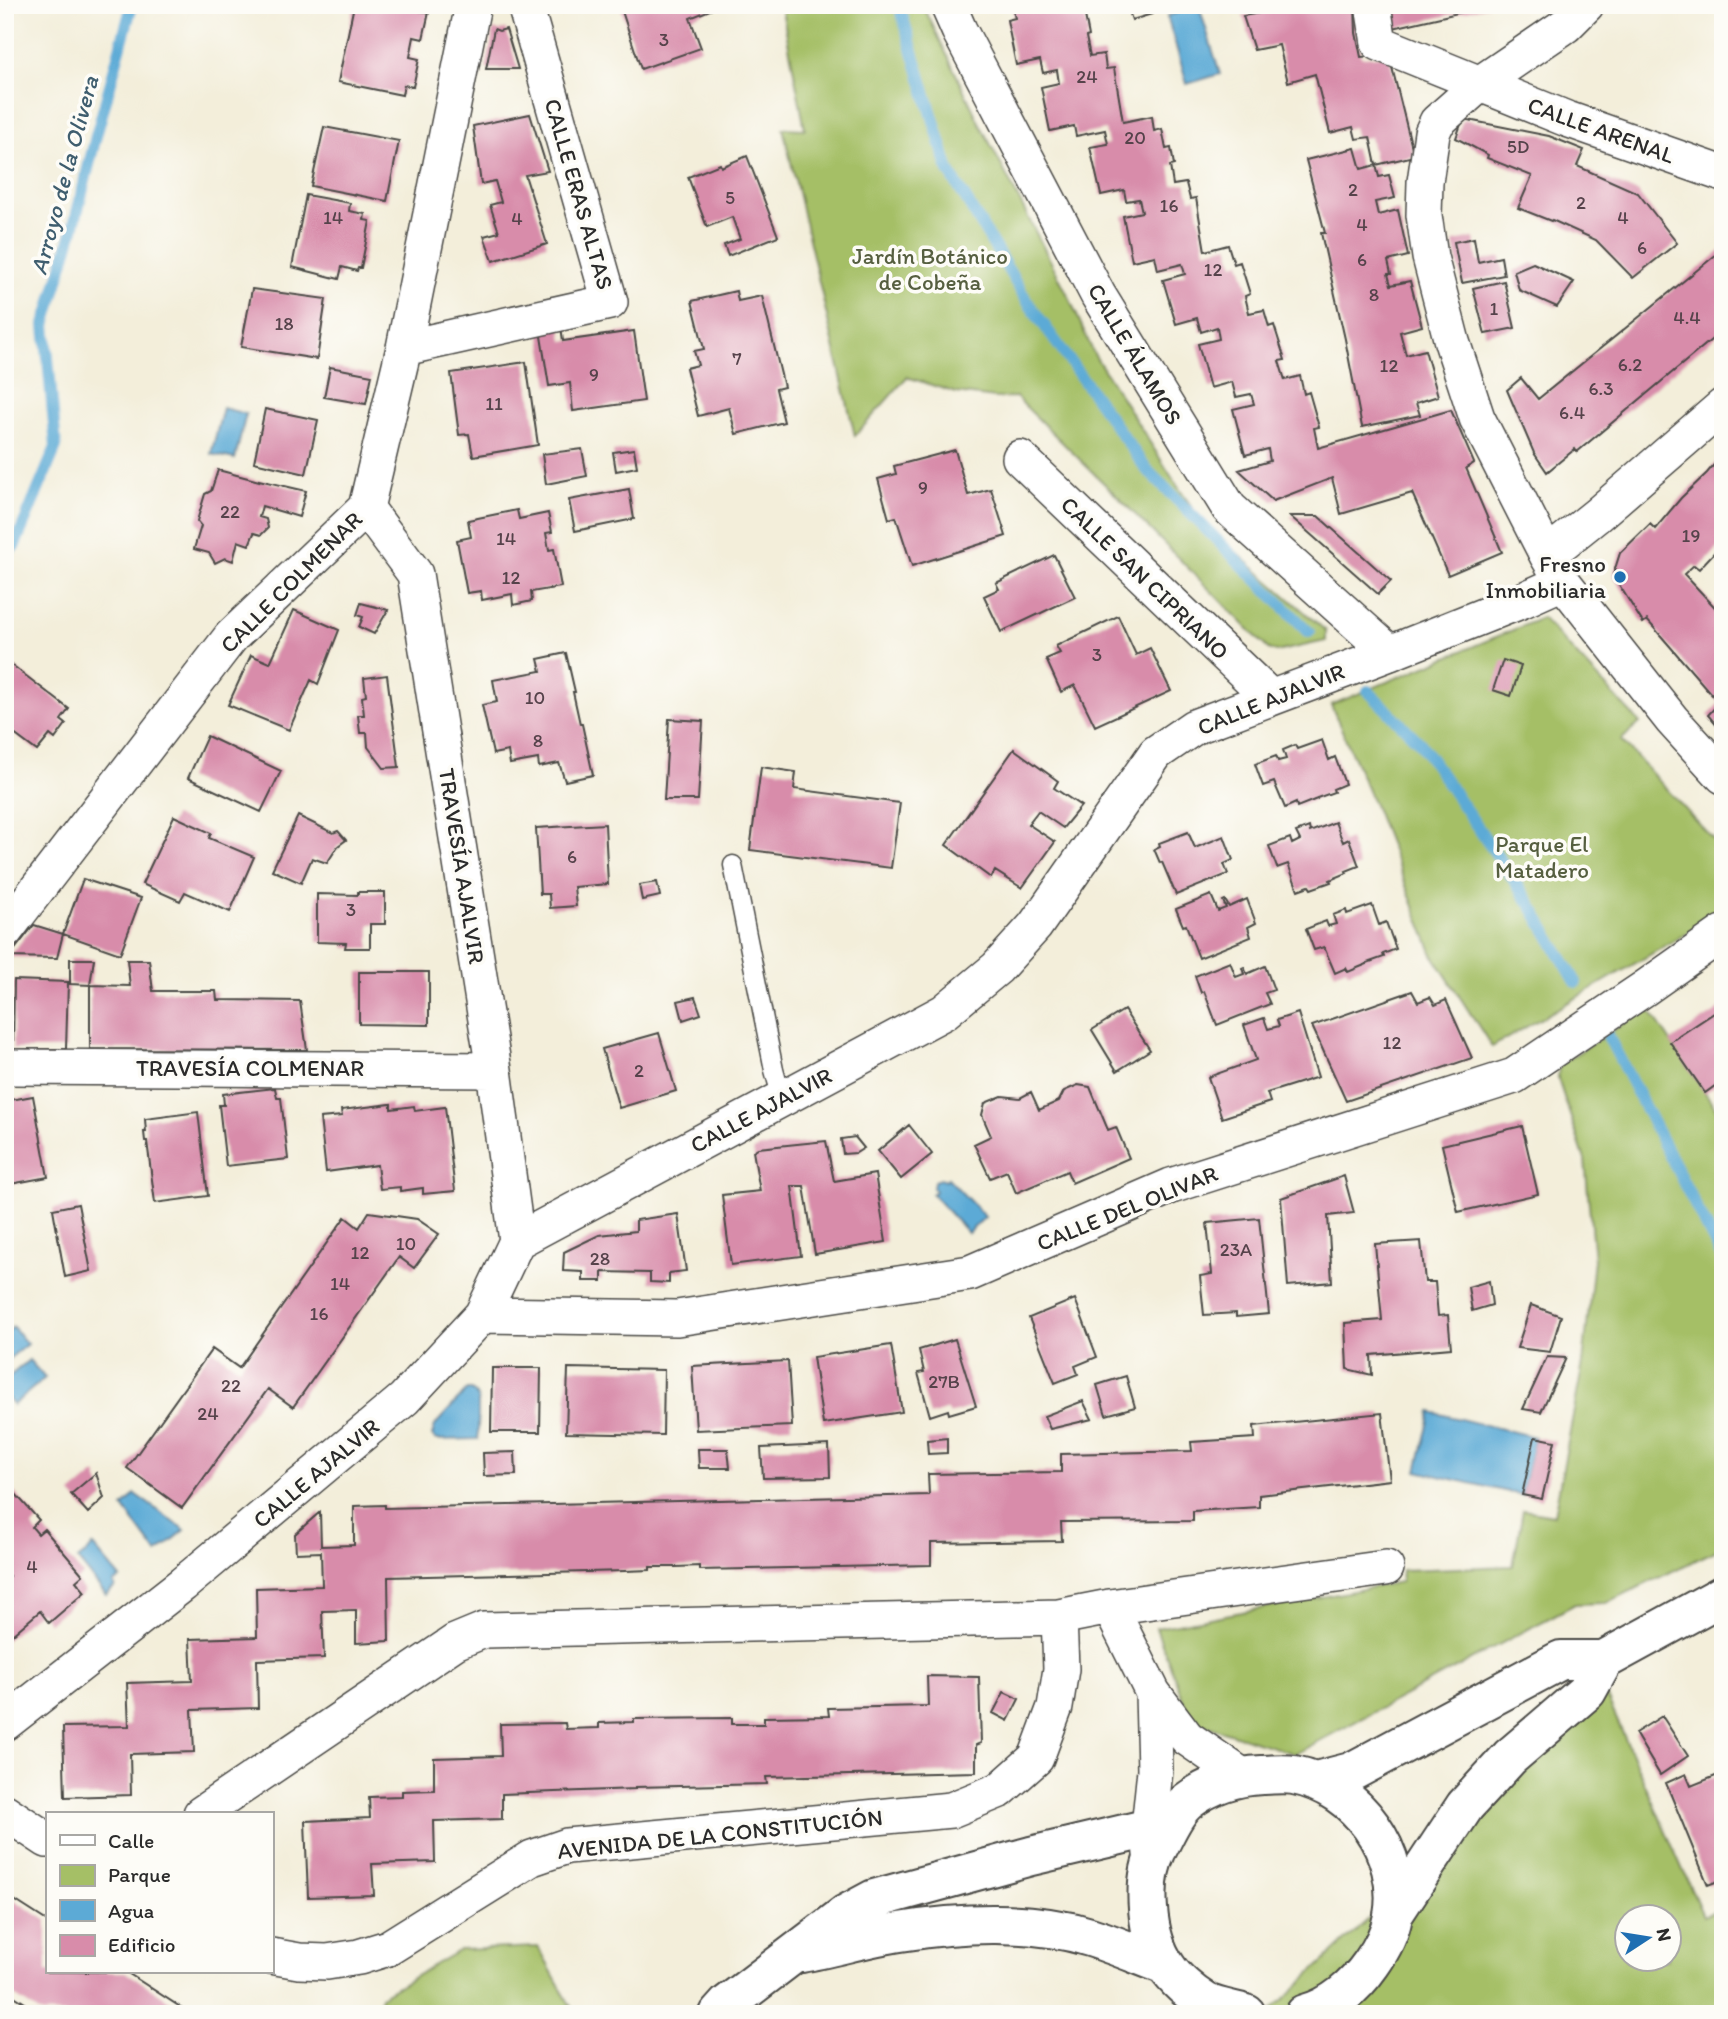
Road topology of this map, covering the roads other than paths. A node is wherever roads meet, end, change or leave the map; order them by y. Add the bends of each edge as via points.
1 (473, 5) edge
2 (525, 5) edge
3 (948, 5) edge
4 (1373, 5) edge
5 (1586, 5) edge
6 (1481, 83) junction
7 (1723, 174) edge
8 (404, 348) junction
9 (1723, 406) edge
10 (1020, 458) dead end
11 (366, 508) junction
12 (1555, 569) junction
13 (1390, 653) junction
14 (1271, 698) junction
15 (1723, 776) edge
16 (733, 865) dead end
17 (5, 931) edge
18 (1723, 933) edge
19 (5, 1067) edge
20 (494, 1070) junction
21 (782, 1099) junction
22 (517, 1241) junction
23 (482, 1315) junction
24 (1386, 1568) dead end
25 (1723, 1595) edge
26 (1110, 1607) junction
27 (1059, 1617) junction
28 (1604, 1660) junction
29 (1153, 1693) junction
30 (5, 1723) edge
31 (1242, 1776) junction
32 (1316, 1782) junction
33 (5, 1812) edge
34 (204, 1812) edge
35 (1157, 1837) junction
36 (46, 1839) edge
37 (1393, 1915) junction
38 (792, 1954) junction
39 (273, 1956) edge
40 (1168, 1969) junction
41 (719, 2014) edge
42 (1171, 2014) edge
43 (1246, 2014) edge
44 (1305, 2014) edge

1 - 8 street, CALLE COLMENAR
2 - 8 street, CALLE ERAS ALTAS via 610,302
3 - 13 street, CALLE ÁLAMOS via 1098,295 1229,508
4 - 6 street, CALLE ARENAL via 1379,43
5 - 6 street via 1566,25
6 - 7 street, CALLE ARENAL
6 - 12 street via 1437,122 1432,133 1425,182 1430,257 1477,418
8 - 11 street, CALLE COLMENAR
9 - 12 street, CALLE AJALVIR via 1597,515
10 - 14 street, CALLE SAN CIPRIANO
11 - 17 street, CALLE COLMENAR via 231,637
11 - 20 street, TRAVESÍA AJALVIR via 415,574
12 - 13 street, CALLE AJALVIR via 1522,600
12 - 15 street via 1672,720
13 - 14 street, CALLE AJALVIR
14 - 21 street, CALLE AJALVIR via 1194,727 1156,753 1035,926 997,968 944,1012
16 - 21 lane
18 - 23 street, CALLE DEL OLIVAR via 1514,1076 1171,1186 970,1273 677,1318
19 - 20 street, TRAVESÍA COLMENAR
20 - 22 street, TRAVESÍA AJALVIR
21 - 22 street, CALLE AJALVIR
22 - 23 street, CALLE AJALVIR
23 - 30 street, CALLE AJALVIR via 404,1399 193,1576
24 - 26 street
25 - 28 street
26 - 27 street
26 - 29 street
27 - 34 street via 484,1630 455,1642
27 - 39 street, AVENIDA DE LA CONSTITUCIÓN via 1061,1670 1055,1707 1036,1758 1000,1790 951,1810 567,1846 532,1858 388,1948 327,1962
28 - 32 street via 1561,1660 1351,1772
28 - 37 street via 1587,1691 1510,1757 1465,1806
29 - 31 street via 1187,1738
29 - 35 street
31 - 32 street via 1292,1774
31 - 35 street via 1187,1801
32 - 37 street via 1339,1794 1373,1828 1394,1886
33 - 36 street
35 - 38 street via 1031,1856 874,1899
35 - 40 street via 1148,1896 1151,1932
37 - 44 street via 1382,1945 1360,1979 1336,2000
38 - 40 street via 948,1925 1031,1926 1089,1937
38 - 41 street
40 - 42 street
40 - 43 street via 1207,2003

